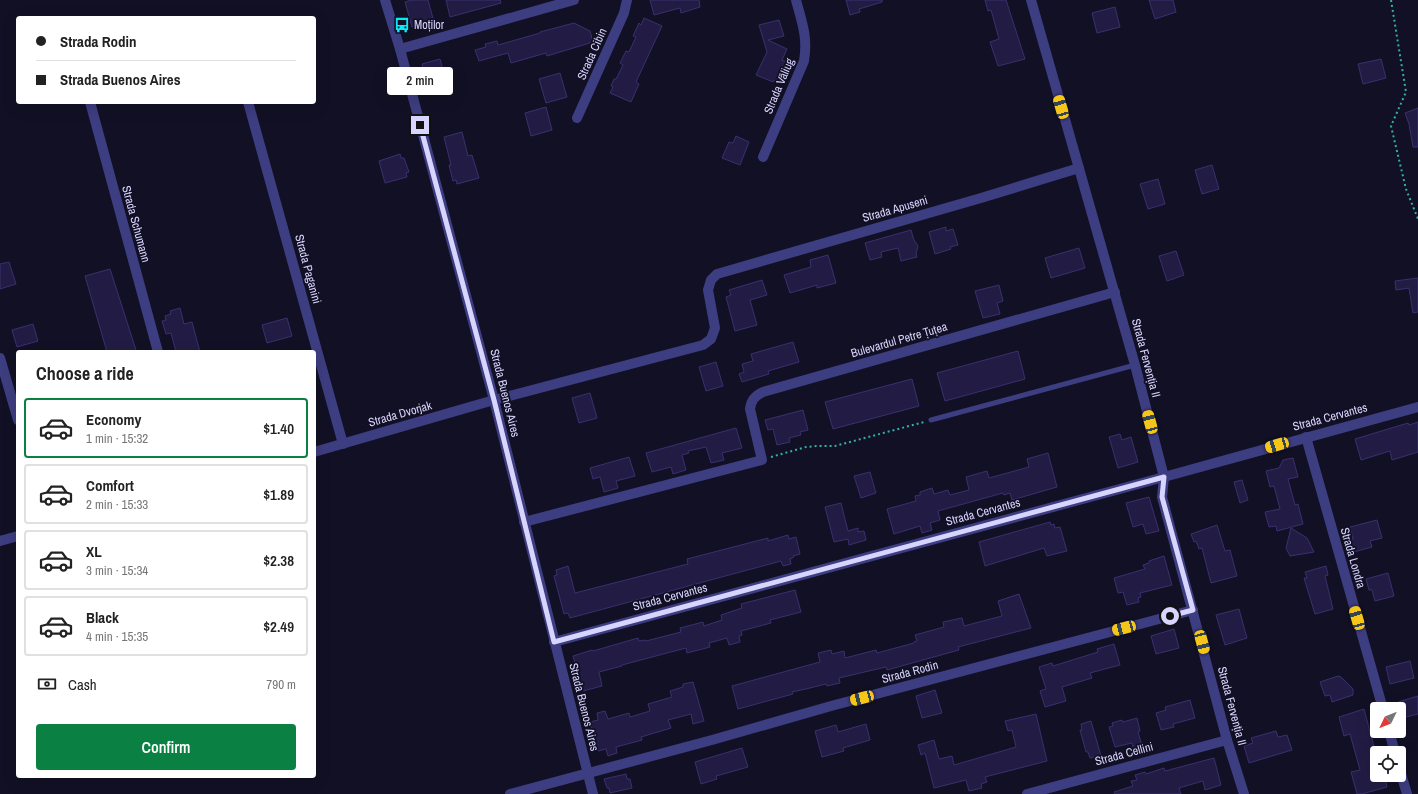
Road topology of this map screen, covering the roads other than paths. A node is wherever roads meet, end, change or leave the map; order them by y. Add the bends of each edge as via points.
1 (386, 0) edge
2 (574, 0) edge
3 (627, 0) edge
4 (796, 0) edge
5 (1031, 0) edge
6 (400, 49) junction
7 (91, 104) edge
8 (249, 104) edge
9 (577, 118) dead end
10 (763, 157) dead end
11 (1079, 168) junction
12 (717, 274) joint
13 (1115, 292) junction
14 (157, 350) edge
15 (0, 358) edge
16 (1135, 365) junction
17 (494, 400) junction
18 (1418, 408) edge
19 (16, 413) edge
20 (931, 420) road end
21 (1306, 437) junction
22 (343, 444) junction
23 (316, 451) edge
24 (1164, 477) junction
25 (524, 522) junction
26 (16, 537) edge
27 (0, 541) edge
28 (1193, 610) junction
29 (554, 642) junction
30 (1381, 702) edge
31 (1227, 740) junction
32 (587, 773) junction
33 (1403, 782) edge
34 (510, 794) edge
35 (593, 794) edge
36 (1027, 794) edge
37 (1244, 794) edge
38 (1407, 794) edge

1 - 6 street, Strada Buenos Aires
2 - 6 street
3 - 9 street, Strada Cibin via 624,13
4 - 10 street, Strada Văliug via 807,46 804,61
5 - 11 street, Strada Fervenția II
6 - 17 street, Strada Buenos Aires
7 - 14 street, Strada Schumann
8 - 22 street, Strada Paganini
11 - 12 street, Strada Apuseni
11 - 13 street, Strada Fervenția II
12 - 17 street, Strada Dvorjak via 711,280 708,290 715,328 711,339 703,345
13 - 16 street, Strada Fervenția II
13 - 25 street, Bulevardul Petre Țuțea via 763,392 755,396 750,409 762,460
15 - 19 street
16 - 20 lane
16 - 24 street, Strada Fervenția II
17 - 22 street, Strada Dvorjak
17 - 25 street, Strada Buenos Aires
18 - 21 street, Strada Cervantes
21 - 24 street, Strada Cervantes
21 - 30 street, Strada Londra
22 - 23 street, Strada Dvorjak
24 - 28 street, Strada Fervenția II via 1162,497
24 - 29 street, Strada Cervantes
25 - 29 street, Strada Buenos Aires
26 - 27 street
28 - 31 street, Strada Fervenția II
28 - 32 street, Strada Rodin
29 - 32 street, Strada Buenos Aires
31 - 36 street, Strada Cellini
31 - 37 street, Strada Fervenția II
32 - 34 street, Strada Rodin
32 - 35 street, Strada Buenos Aires
33 - 38 street

